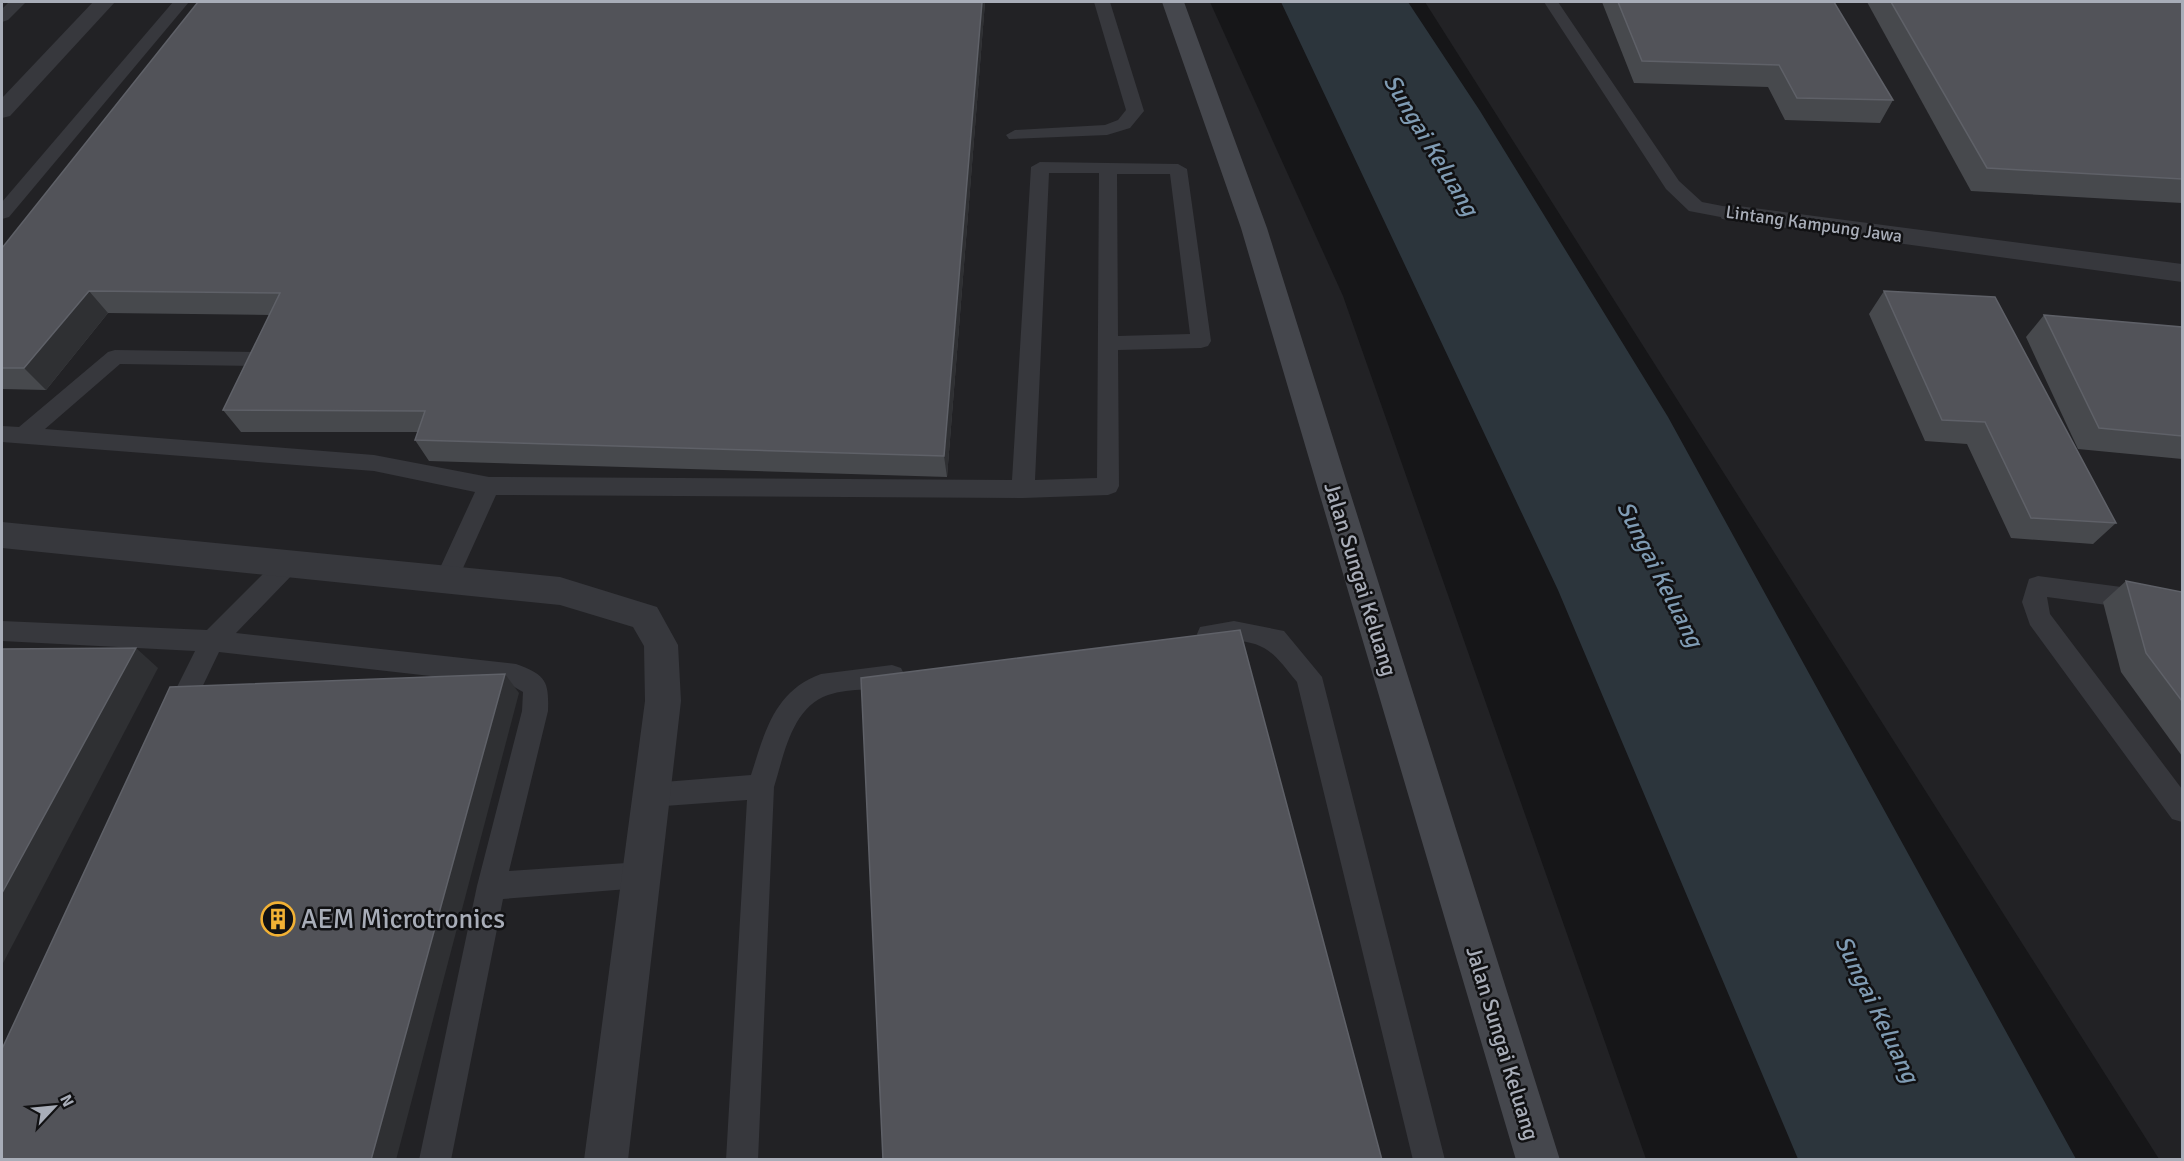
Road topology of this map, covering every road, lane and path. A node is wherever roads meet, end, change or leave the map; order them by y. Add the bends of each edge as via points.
1 (18, 2) edge
2 (104, 2) edge
3 (181, 2) edge
4 (1102, 2) edge
5 (1173, 2) edge
6 (1551, 2) edge
7 (2, 17) edge
8 (2, 111) edge
9 (1015, 135) dead end
10 (1108, 168) junction
11 (2, 213) edge
12 (1731, 213) joint
13 (2182, 273) edge
14 (1108, 343) junction
15 (261, 358) edge
16 (12, 435) edge
17 (489, 486) junction
18 (1023, 489) junction
19 (2, 536) edge
20 (287, 565) junction
21 (446, 581) junction
22 (2182, 605) edge
23 (2, 631) edge
24 (1187, 637) edge
25 (212, 641) junction
26 (916, 673) edge
27 (166, 736) edge
28 (761, 787) junction
29 (651, 795) junction
30 (2182, 810) edge
31 (641, 875) junction
32 (491, 886) junction
33 (435, 1160) edge
34 (606, 1160) edge
35 (742, 1160) edge
36 (1429, 1160) edge
37 (1538, 1160) edge

1 - 7 lane
2 - 8 street
3 - 11 lane
4 - 9 lane via 1136,111 1124,124 1107,130
5 - 37 street, Jalan Sungai Keluang via 1254,228
6 - 12 lane, Lintang Kampung Jawa via 1672,185 1696,207
10 - 14 lane
10 - 14 lane via 1178,169 1201,341
10 - 18 lane via 1040,167
12 - 13 street, Lintang Kampung Jawa
14 - 18 lane via 1108,486
15 - 16 lane via 115,357
16 - 17 lane via 374,463
17 - 18 lane
17 - 21 lane
19 - 20 street
20 - 21 street
20 - 25 lane
21 - 29 street via 560,591 645,617 661,645 663,701
22 - 30 lane via 2038,586 2034,602 2039,618
23 - 25 lane
24 - 36 lane via 1234,631 1275,638 1309,677
25 - 27 lane
25 - 32 lane via 516,675 536,687 535,711
26 - 28 lane via 821,685 788,710
28 - 29 lane
28 - 35 lane
29 - 31 street
31 - 32 lane
31 - 34 street
32 - 33 lane

